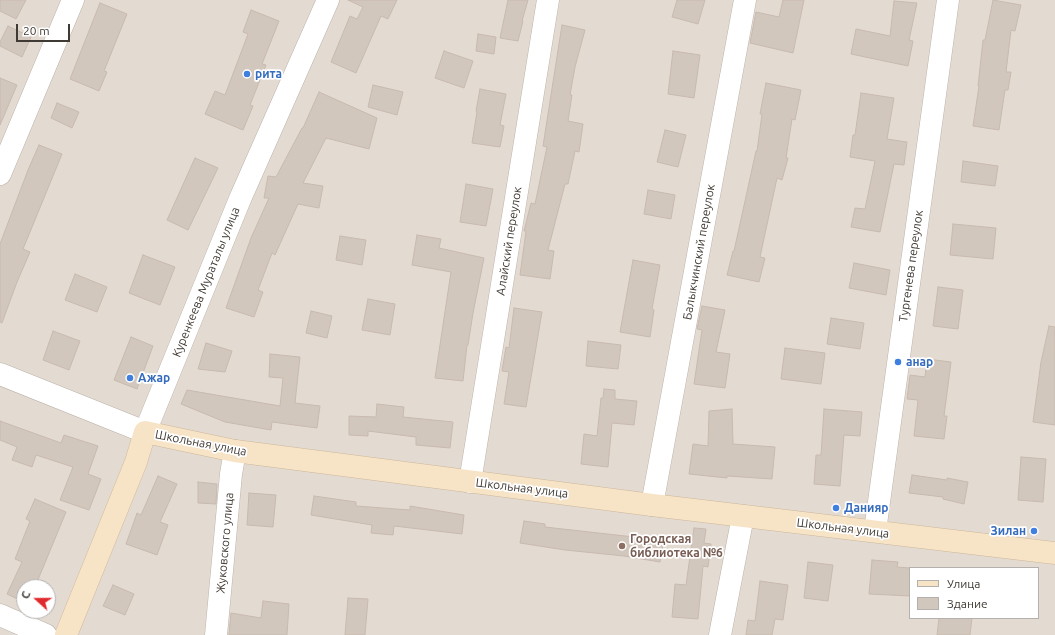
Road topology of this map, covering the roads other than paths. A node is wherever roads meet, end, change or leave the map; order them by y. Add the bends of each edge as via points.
1 (73, 0) edge
2 (328, 0) edge
3 (548, 0) edge
4 (745, 0) edge
5 (948, 0) edge
6 (0, 174) edge
7 (0, 374) edge
8 (145, 432) junction
9 (235, 451) junction
10 (470, 482) junction
11 (652, 505) junction
12 (742, 516) junction
13 (874, 532) junction
14 (1055, 553) edge
15 (0, 615) edge
16 (46, 635) edge
17 (66, 635) edge
18 (216, 635) edge
19 (720, 635) edge

1 - 6 street
2 - 8 street, Куренкеева Мураталы улица via 240,199
3 - 10 street, Алайский переулок
4 - 11 street, Балыкчинский переулок
5 - 13 street, Тургенева переулок
7 - 8 street, Школьная улица
8 - 9 street, Школьная улица
8 - 17 street, Куренкеева Мураталы улица via 136,462
9 - 10 street, Школьная улица
9 - 18 street, Жуковского улица
10 - 11 street, Школьная улица
11 - 12 street, Школьная улица
12 - 13 street, Школьная улица
12 - 19 street
13 - 14 street, Школьная улица
15 - 16 street

